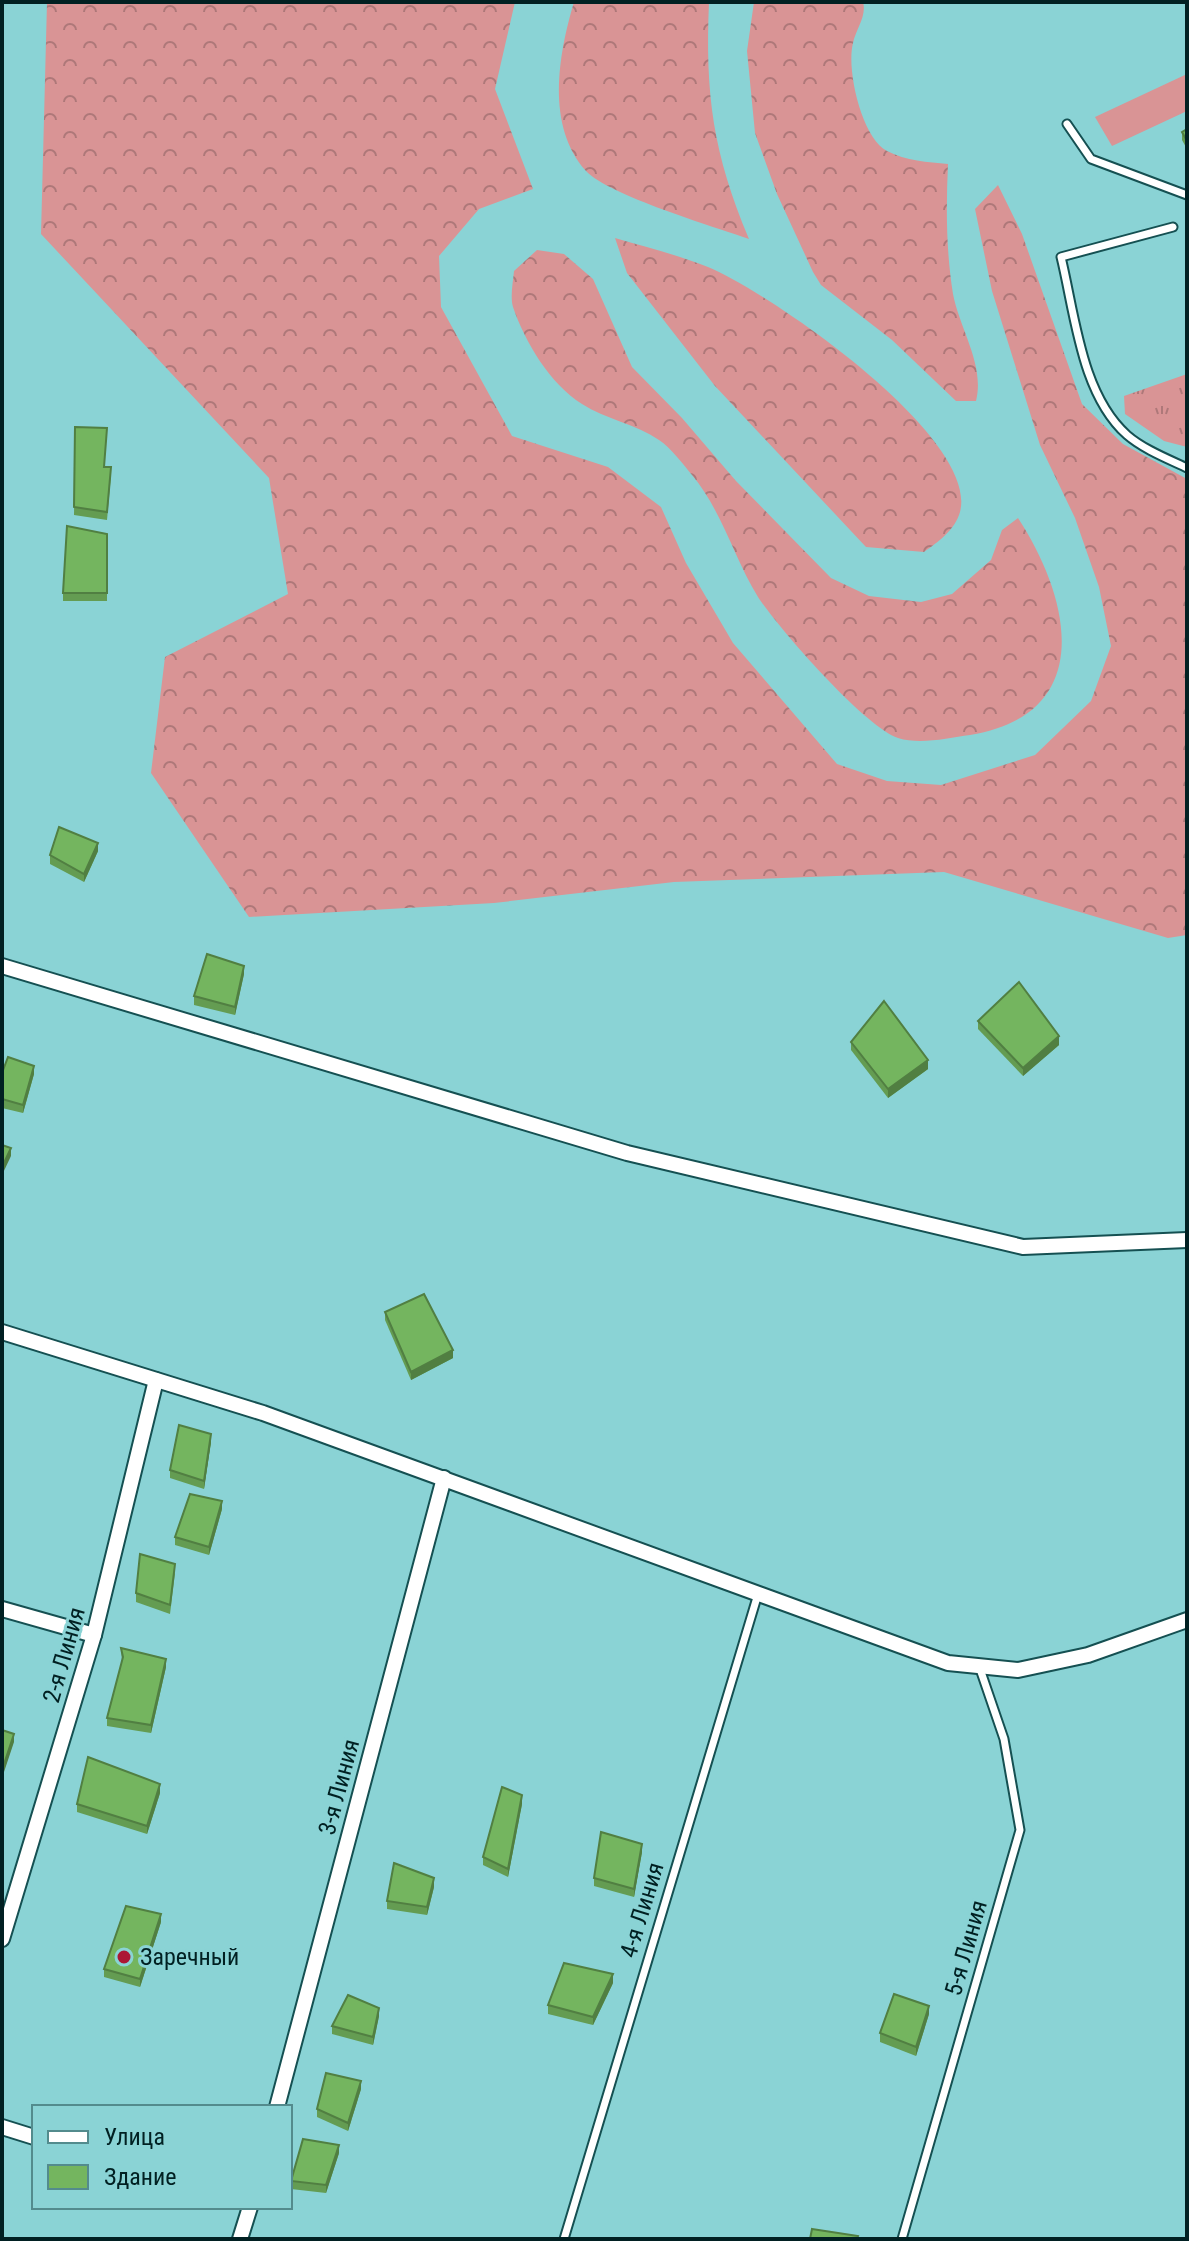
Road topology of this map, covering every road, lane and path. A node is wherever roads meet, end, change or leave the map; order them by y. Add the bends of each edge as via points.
1 (1067, 124) dead end
2 (1187, 195) edge
3 (1173, 227) dead end
4 (1187, 468) edge
5 (2, 966) edge
6 (1187, 1240) edge
7 (2, 1332) edge
8 (156, 1380) junction
9 (444, 1478) junction
10 (758, 1593) junction
11 (2, 1609) edge
12 (1187, 1620) edge
13 (94, 1635) junction
14 (979, 1666) junction
15 (2, 1939) edge
16 (278, 2105) edge
17 (2, 2127) edge
18 (32, 2136) edge
19 (249, 2209) edge
20 (240, 2239) edge
21 (564, 2239) edge
22 (902, 2239) edge

1 - 2 lane via 1091,159
3 - 4 lane via 1061,257 1088,369 1102,403 1127,435
5 - 6 street via 627,1153 1023,1247
7 - 8 street
8 - 9 street
8 - 13 street, 2-я Линия
9 - 10 street
9 - 16 street, 3-я Линия
10 - 14 street via 948,1663
10 - 21 lane, 4-я Линия
11 - 13 street
12 - 14 street via 1088,1655 1018,1670
13 - 15 street, 2-я Линия
14 - 22 lane, 5-я Линия via 1004,1739 1020,1830
17 - 18 street
19 - 20 street

